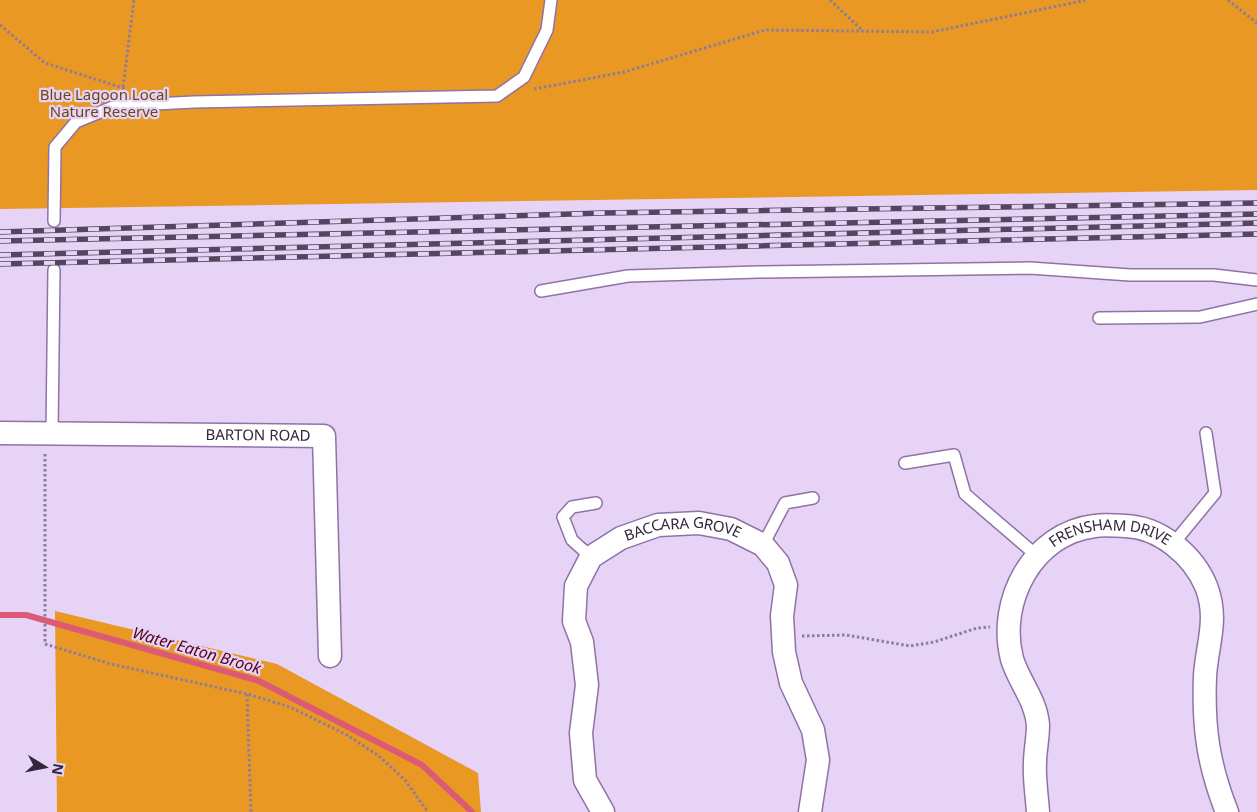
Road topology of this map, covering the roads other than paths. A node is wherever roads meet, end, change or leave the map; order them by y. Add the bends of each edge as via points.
1 (551, 0) edge
2 (54, 221) dead end
3 (54, 270) dead end
4 (1257, 280) edge
5 (541, 291) dead end
6 (1257, 304) edge
7 (1099, 318) dead end
8 (1206, 432) dead end
9 (0, 433) edge
10 (48, 433) junction
11 (906, 462) dead end
12 (813, 498) dead end
13 (596, 503) dead end
14 (1173, 544) junction
15 (763, 545) junction
16 (1036, 555) junction
17 (591, 557) junction
18 (330, 656) dead end
19 (603, 812) edge
20 (810, 812) edge
21 (1038, 812) edge
22 (1227, 812) edge

1 - 2 lane via 546,30 524,77 497,96 115,106 76,122 55,147
3 - 10 lane
4 - 5 lane via 1214,275 1130,275 1030,268 758,272 628,276
6 - 7 lane via 1200,316
8 - 14 lane via 1215,494
9 - 10 street, BARTON ROAD
10 - 18 street, BARTON ROAD via 324,436
11 - 16 lane via 954,455 965,494
12 - 15 lane via 785,503
13 - 17 lane via 572,507 563,518 572,540
14 - 16 street, FRENSHAM DRIVE via 1154,532 1130,526 1095,526 1064,535
14 - 22 street, FRENSHAM DRIVE via 1188,557 1206,587 1213,624 1205,674 1204,729 1215,781
15 - 17 street, BACCARA GROVE via 731,529 699,523 658,525 621,538
15 - 20 street, BACCARA GROVE via 778,563 786,585 782,636 791,683 815,740 818,760
16 - 21 street, FRENSHAM DRIVE via 1014,591 1008,626 1013,659 1033,701 1038,725 1035,764
17 - 19 street via 576,586 574,621 582,642 587,685 581,733 585,780

